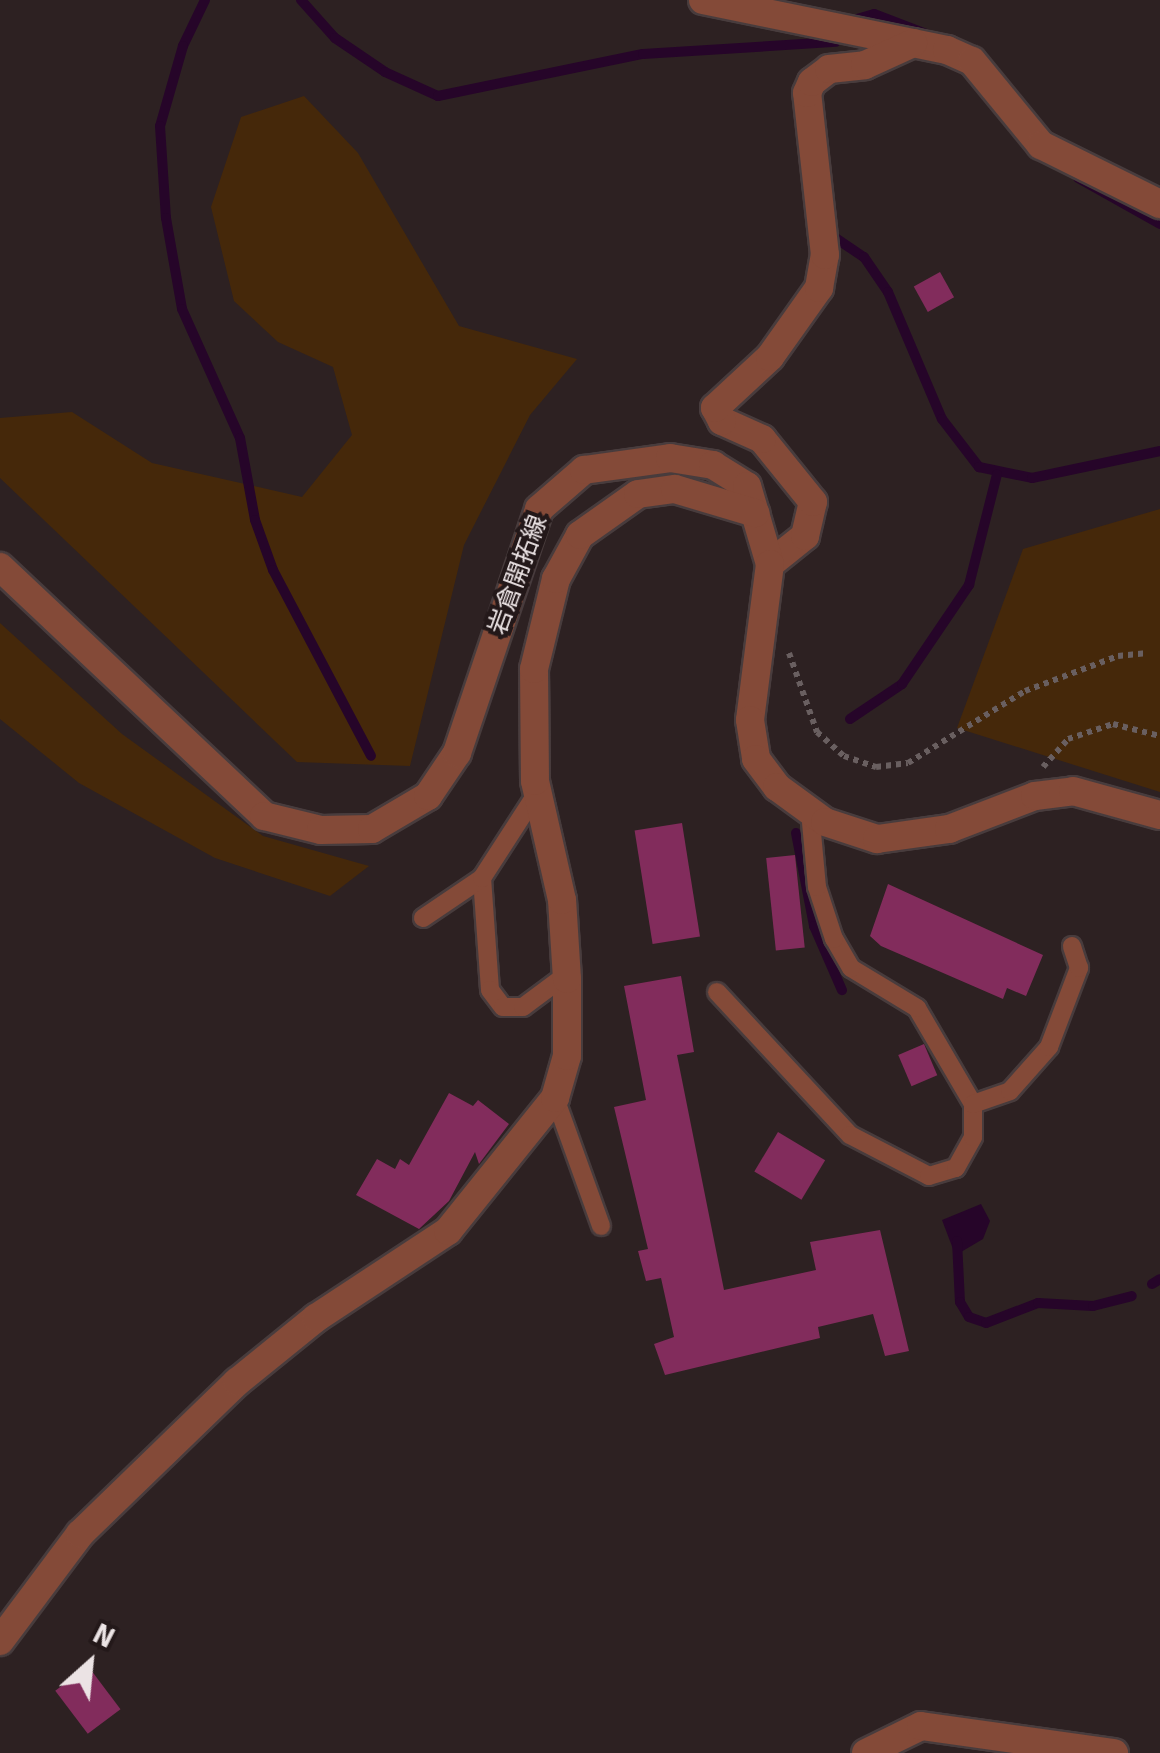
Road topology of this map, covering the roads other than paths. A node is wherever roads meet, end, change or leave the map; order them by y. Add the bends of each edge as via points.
1 (703, 0) edge
2 (913, 43) junction
3 (1160, 204) edge
4 (755, 513) junction
5 (770, 564) junction
6 (0, 568) edge
7 (538, 793) junction
8 (810, 811) junction
9 (1160, 815) edge
10 (482, 878) junction
11 (423, 918) dead end
12 (1072, 946) dead end
13 (566, 974) junction
14 (717, 992) dead end
15 (555, 1098) junction
16 (974, 1104) junction
17 (600, 1226) dead end
18 (0, 1641) edge
19 (866, 1753) edge
20 (1114, 1753) edge

1 - 2 street
2 - 3 street via 972,62 1042,145
2 - 5 street via 865,65 829,68 812,82 806,94 825,255 818,288 770,358 716,408 722,421 762,440 813,502 805,536
4 - 5 street, 岩倉開拓線
4 - 6 street, 岩倉開拓線 via 748,486 713,465 670,458 584,470 539,508 457,753 428,796 372,830 321,830 264,816
4 - 7 street via 675,489 638,494 580,535 556,579 534,668
5 - 8 street, 岩倉開拓線 via 750,720 756,759 777,787
7 - 10 lane
7 - 13 street via 562,900
8 - 9 street, 岩倉開拓線 via 877,838 949,829 1035,796 1073,791
8 - 16 lane via 817,887 834,939 852,968 917,1008
10 - 11 lane
10 - 13 lane via 490,990 503,1007 523,1008
12 - 16 lane via 1080,968 1049,1047 1010,1091
13 - 15 street via 567,1056
14 - 16 lane via 850,1135 877,1154 929,1176 956,1168 973,1137
15 - 17 lane
15 - 18 street via 448,1231 316,1318 238,1382 80,1534
19 - 20 street via 921,1726

